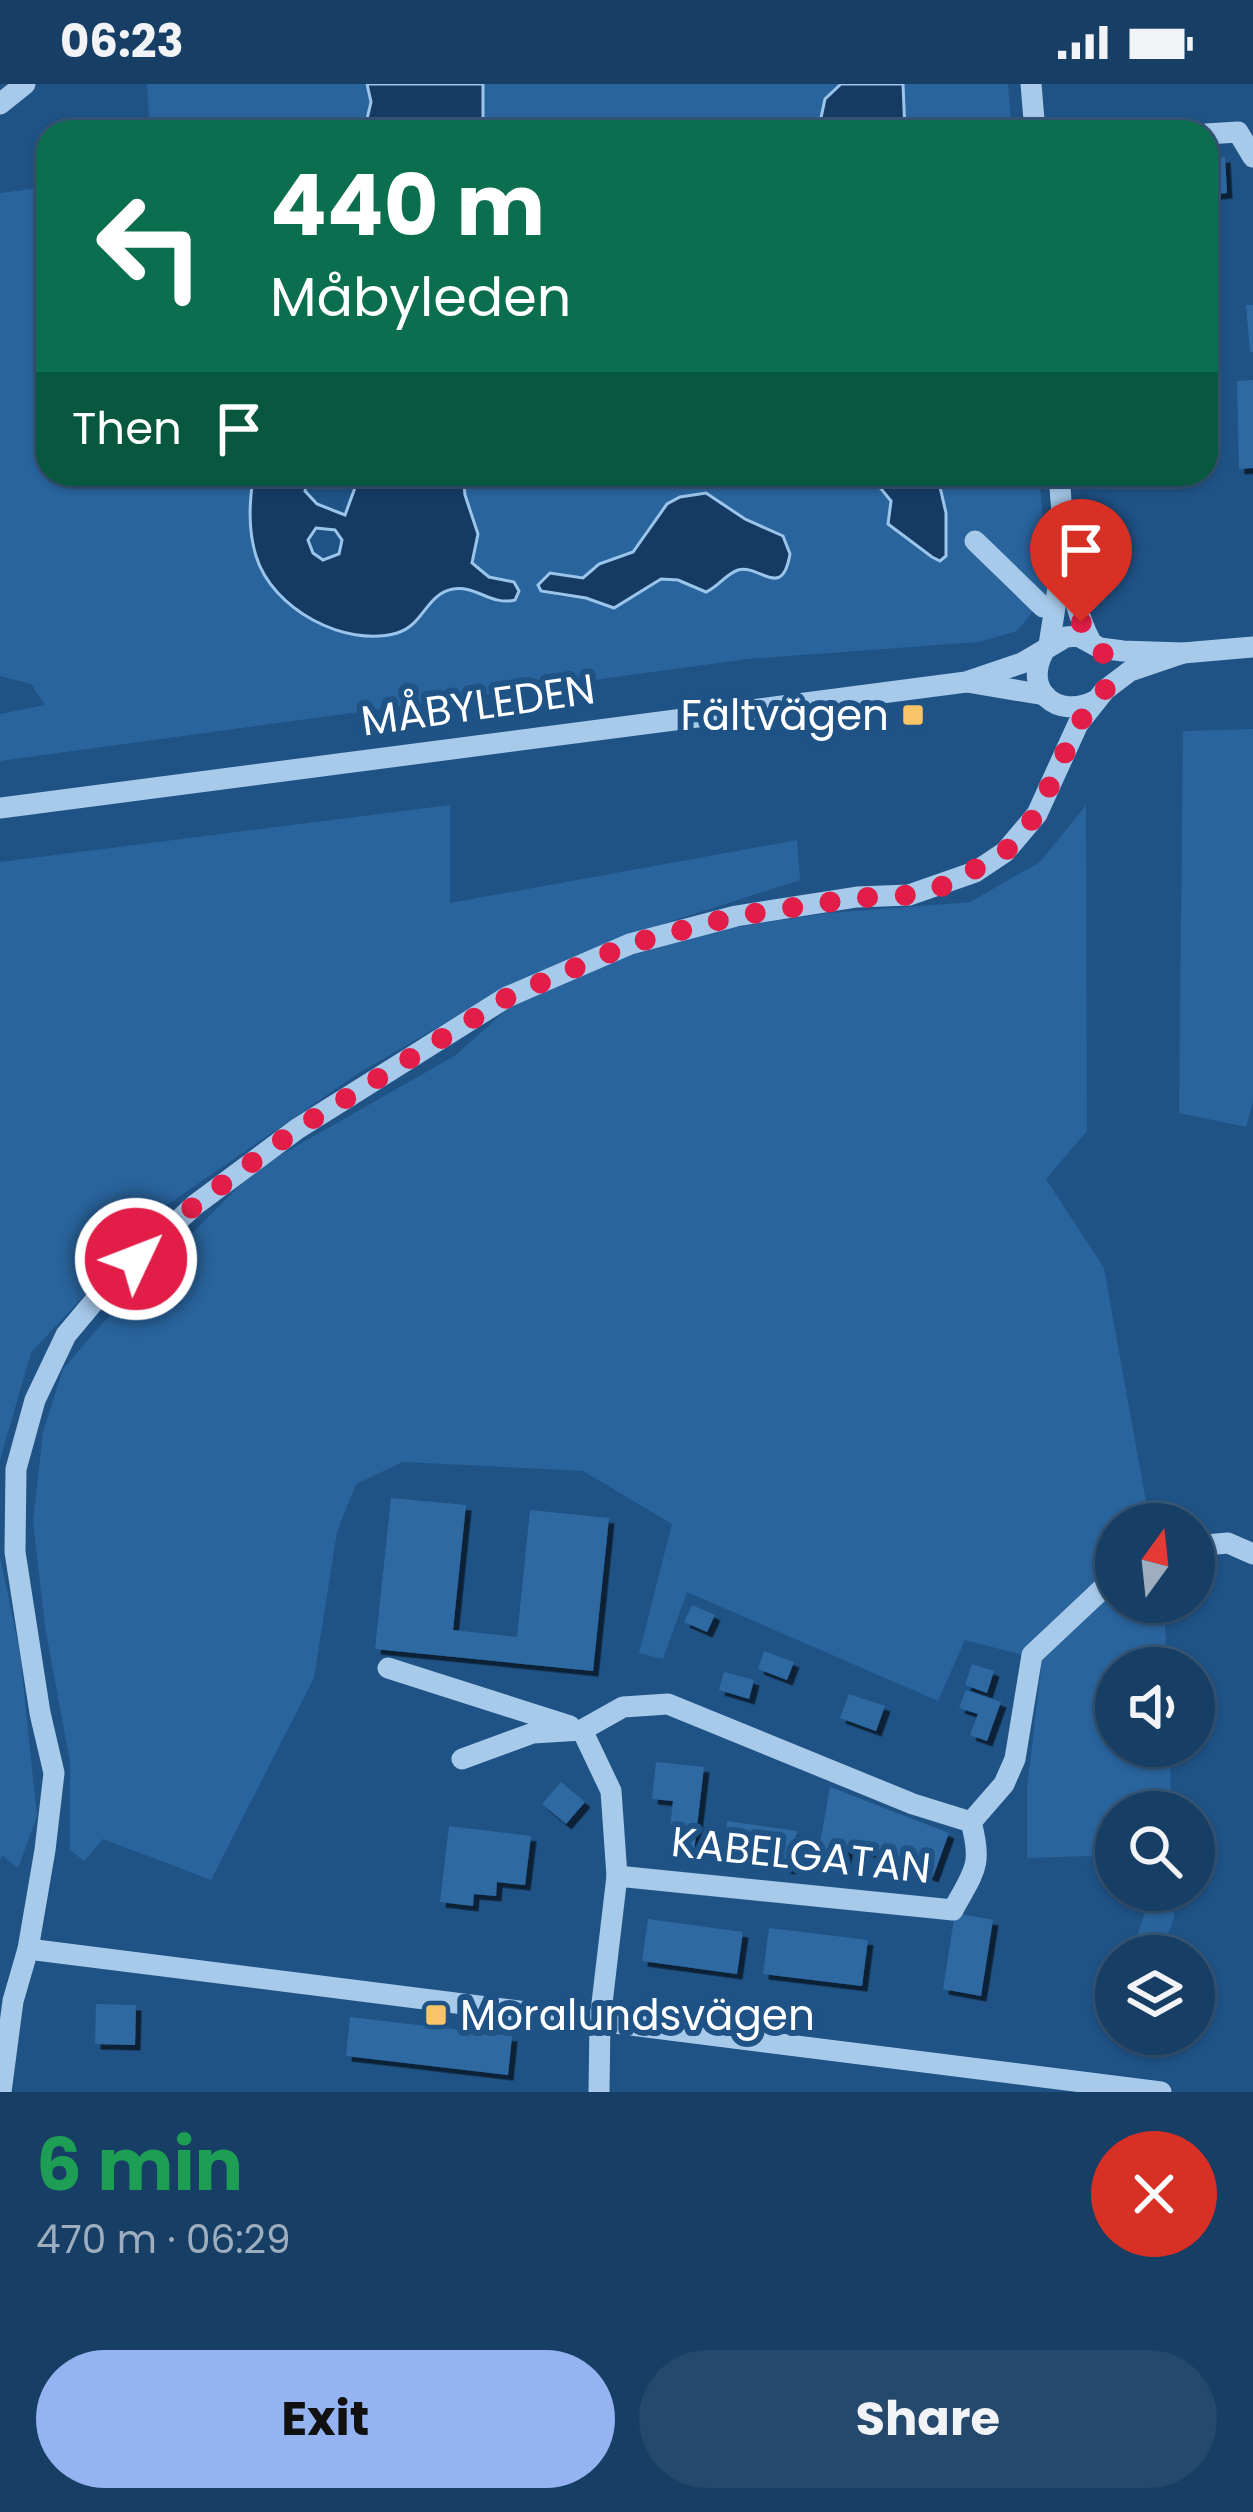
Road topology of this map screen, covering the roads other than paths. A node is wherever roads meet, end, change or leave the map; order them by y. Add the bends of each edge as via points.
1 (25, 84) edge
2 (1031, 84) edge
3 (0, 104) edge
4 (1034, 120) edge
5 (1218, 133) edge
6 (1253, 158) edge
7 (1060, 486) edge
8 (975, 541) dead end
9 (1064, 545) junction
10 (1043, 608) dead end
11 (1095, 644) junction
12 (1253, 646) edge
13 (1047, 648) junction
14 (1184, 653) junction
15 (966, 682) junction
16 (1100, 695) junction
17 (1049, 699) junction
18 (1053, 778) junction
19 (0, 808) edge
20 (1215, 1544) edge
21 (1253, 1554) edge
22 (1095, 1596) edge
23 (388, 1668) dead end
24 (581, 1730) junction
25 (461, 1759) dead end
26 (971, 1822) junction
27 (617, 1876) junction
28 (28, 1949) junction
29 (600, 2020) junction
30 (1, 2092) edge
31 (598, 2092) edge
32 (1160, 2092) edge

1 - 3 street
2 - 4 street
5 - 6 street via 1238,132
7 - 9 street
8 - 10 street
9 - 11 street via 1081,622
9 - 13 street
11 - 13 street, MÅBYLEDEN via 1066,637
11 - 14 street, MÅBYLEDEN
11 - 16 street via 1109,674
12 - 14 street, MÅBYLEDEN
13 - 15 street, MÅBYLEDEN
13 - 17 street via 1036,668
14 - 16 street, MÅBYLEDEN via 1130,671
15 - 17 street, MÅBYLEDEN
15 - 19 street, MÅBYLEDEN
16 - 17 street, MÅBYLEDEN via 1082,708
16 - 18 street
17 - 18 street via 1058,744
18 - 28 street via 1037,814 1005,852 947,885 736,916 630,944 508,997 297,1129 195,1205 107,1286 66,1335 35,1400 16,1469 15,1552 54,1773
20 - 21 street
22 - 26 street via 1032,1655 1015,1759
23 - 24 street
24 - 25 street via 533,1733
24 - 26 street via 623,1708 668,1704
24 - 27 street via 610,1791
26 - 27 street, KABELGATAN via 980,1852 953,1910
27 - 29 street
28 - 29 street
28 - 30 street
29 - 31 street
29 - 32 street

